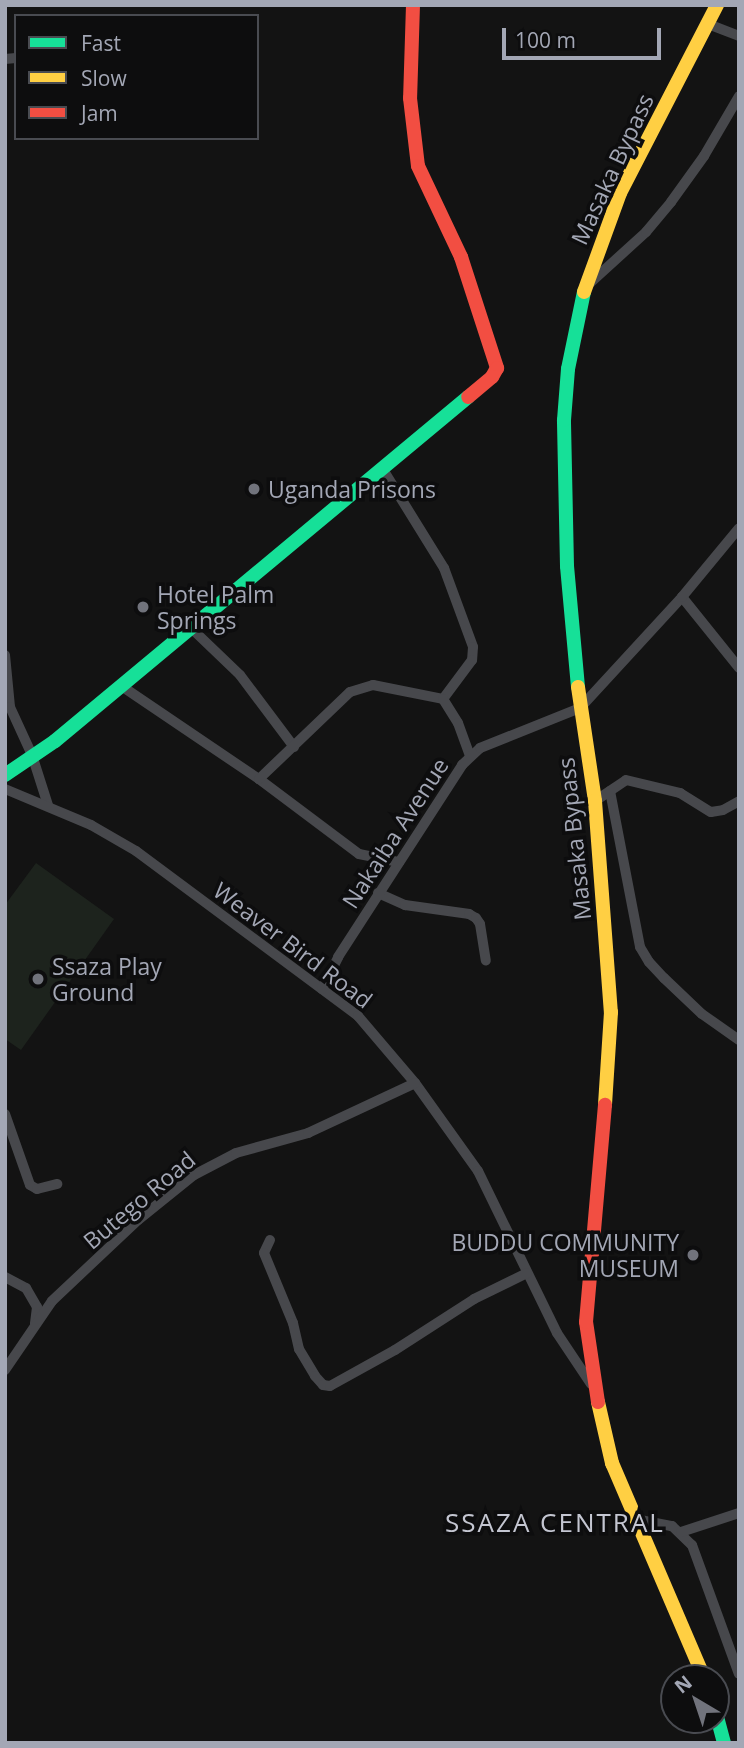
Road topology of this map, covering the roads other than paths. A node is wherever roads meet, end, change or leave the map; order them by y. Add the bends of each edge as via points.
1 (413, 5) edge
2 (717, 5) edge
3 (708, 24) junction
4 (739, 36) edge
5 (739, 96) edge
6 (584, 288) junction
7 (382, 468) junction
8 (739, 528) edge
9 (681, 597) junction
10 (190, 627) junction
11 (5, 655) edge
12 (739, 668) edge
13 (120, 685) junction
14 (443, 699) junction
15 (580, 708) junction
16 (294, 747) junction
17 (32, 755) junction
18 (470, 756) junction
19 (5, 775) edge
20 (259, 779) junction
21 (5, 789) edge
22 (610, 791) junction
23 (595, 801) junction
24 (739, 801) edge
25 (48, 805) junction
26 (399, 862) junction
27 (378, 893) junction
28 (486, 961) dead end
29 (323, 989) junction
30 (739, 1040) edge
31 (415, 1083) junction
32 (5, 1114) edge
33 (57, 1184) dead end
34 (270, 1240) dead end
35 (527, 1273) junction
36 (5, 1277) edge
37 (35, 1324) junction
38 (5, 1370) edge
39 (594, 1387) junction
40 (739, 1513) edge
41 (634, 1518) junction
42 (681, 1532) junction
43 (698, 1664) edge
44 (738, 1667) edge

1 - 7 main road via 410,99 418,166 461,257 497,368 492,377
2 - 3 main road, Masaka Bypass
3 - 4 street
3 - 6 main road, Masaka Bypass via 620,193
5 - 6 street via 682,188 646,232
6 - 15 main road, Masaka Bypass via 568,369 564,420 567,566
7 - 10 main road
7 - 14 street via 444,568 473,647 472,660
8 - 9 street, Nakaiba Avenue
9 - 12 street
9 - 15 street, Nakaiba Avenue
10 - 13 main road
10 - 16 street via 240,675
11 - 17 street via 10,707
13 - 17 main road
13 - 20 street
14 - 16 street via 373,685 360,687
14 - 18 street
15 - 18 street, Nakaiba Avenue
15 - 23 main road, Masaka Bypass
16 - 20 street
17 - 19 main road
17 - 25 street
18 - 26 street, Nakaiba Avenue
20 - 26 street via 359,854
21 - 25 street, Weaver Bird Road
22 - 23 street
22 - 24 street via 626,780 638,781 680,793 717,812
22 - 30 street via 640,947 673,987
23 - 39 main road, Masaka Bypass via 611,1012 587,1278 586,1322
25 - 29 street, Weaver Bird Road via 136,851
26 - 27 street, Nakaiba Avenue
27 - 28 street via 405,905 476,918
27 - 29 street, Nakaiba Avenue
29 - 31 street, Weaver Bird Road via 364,1022
31 - 35 street, Weaver Bird Road via 478,1171
31 - 37 street, Butego Road via 308,1133 212,1163 138,1220 52,1301
32 - 33 street via 30,1185 37,1189
34 - 35 street via 264,1253 299,1349 315,1376 330,1386 474,1299
35 - 39 street, Weaver Bird Road via 567,1353
36 - 37 street via 26,1288 37,1307
37 - 38 street, Butego Road
39 - 41 main road, Masaka Bypass via 612,1463
40 - 42 street
41 - 42 street
41 - 43 main road, Masaka Bypass
42 - 44 street via 698,1558

